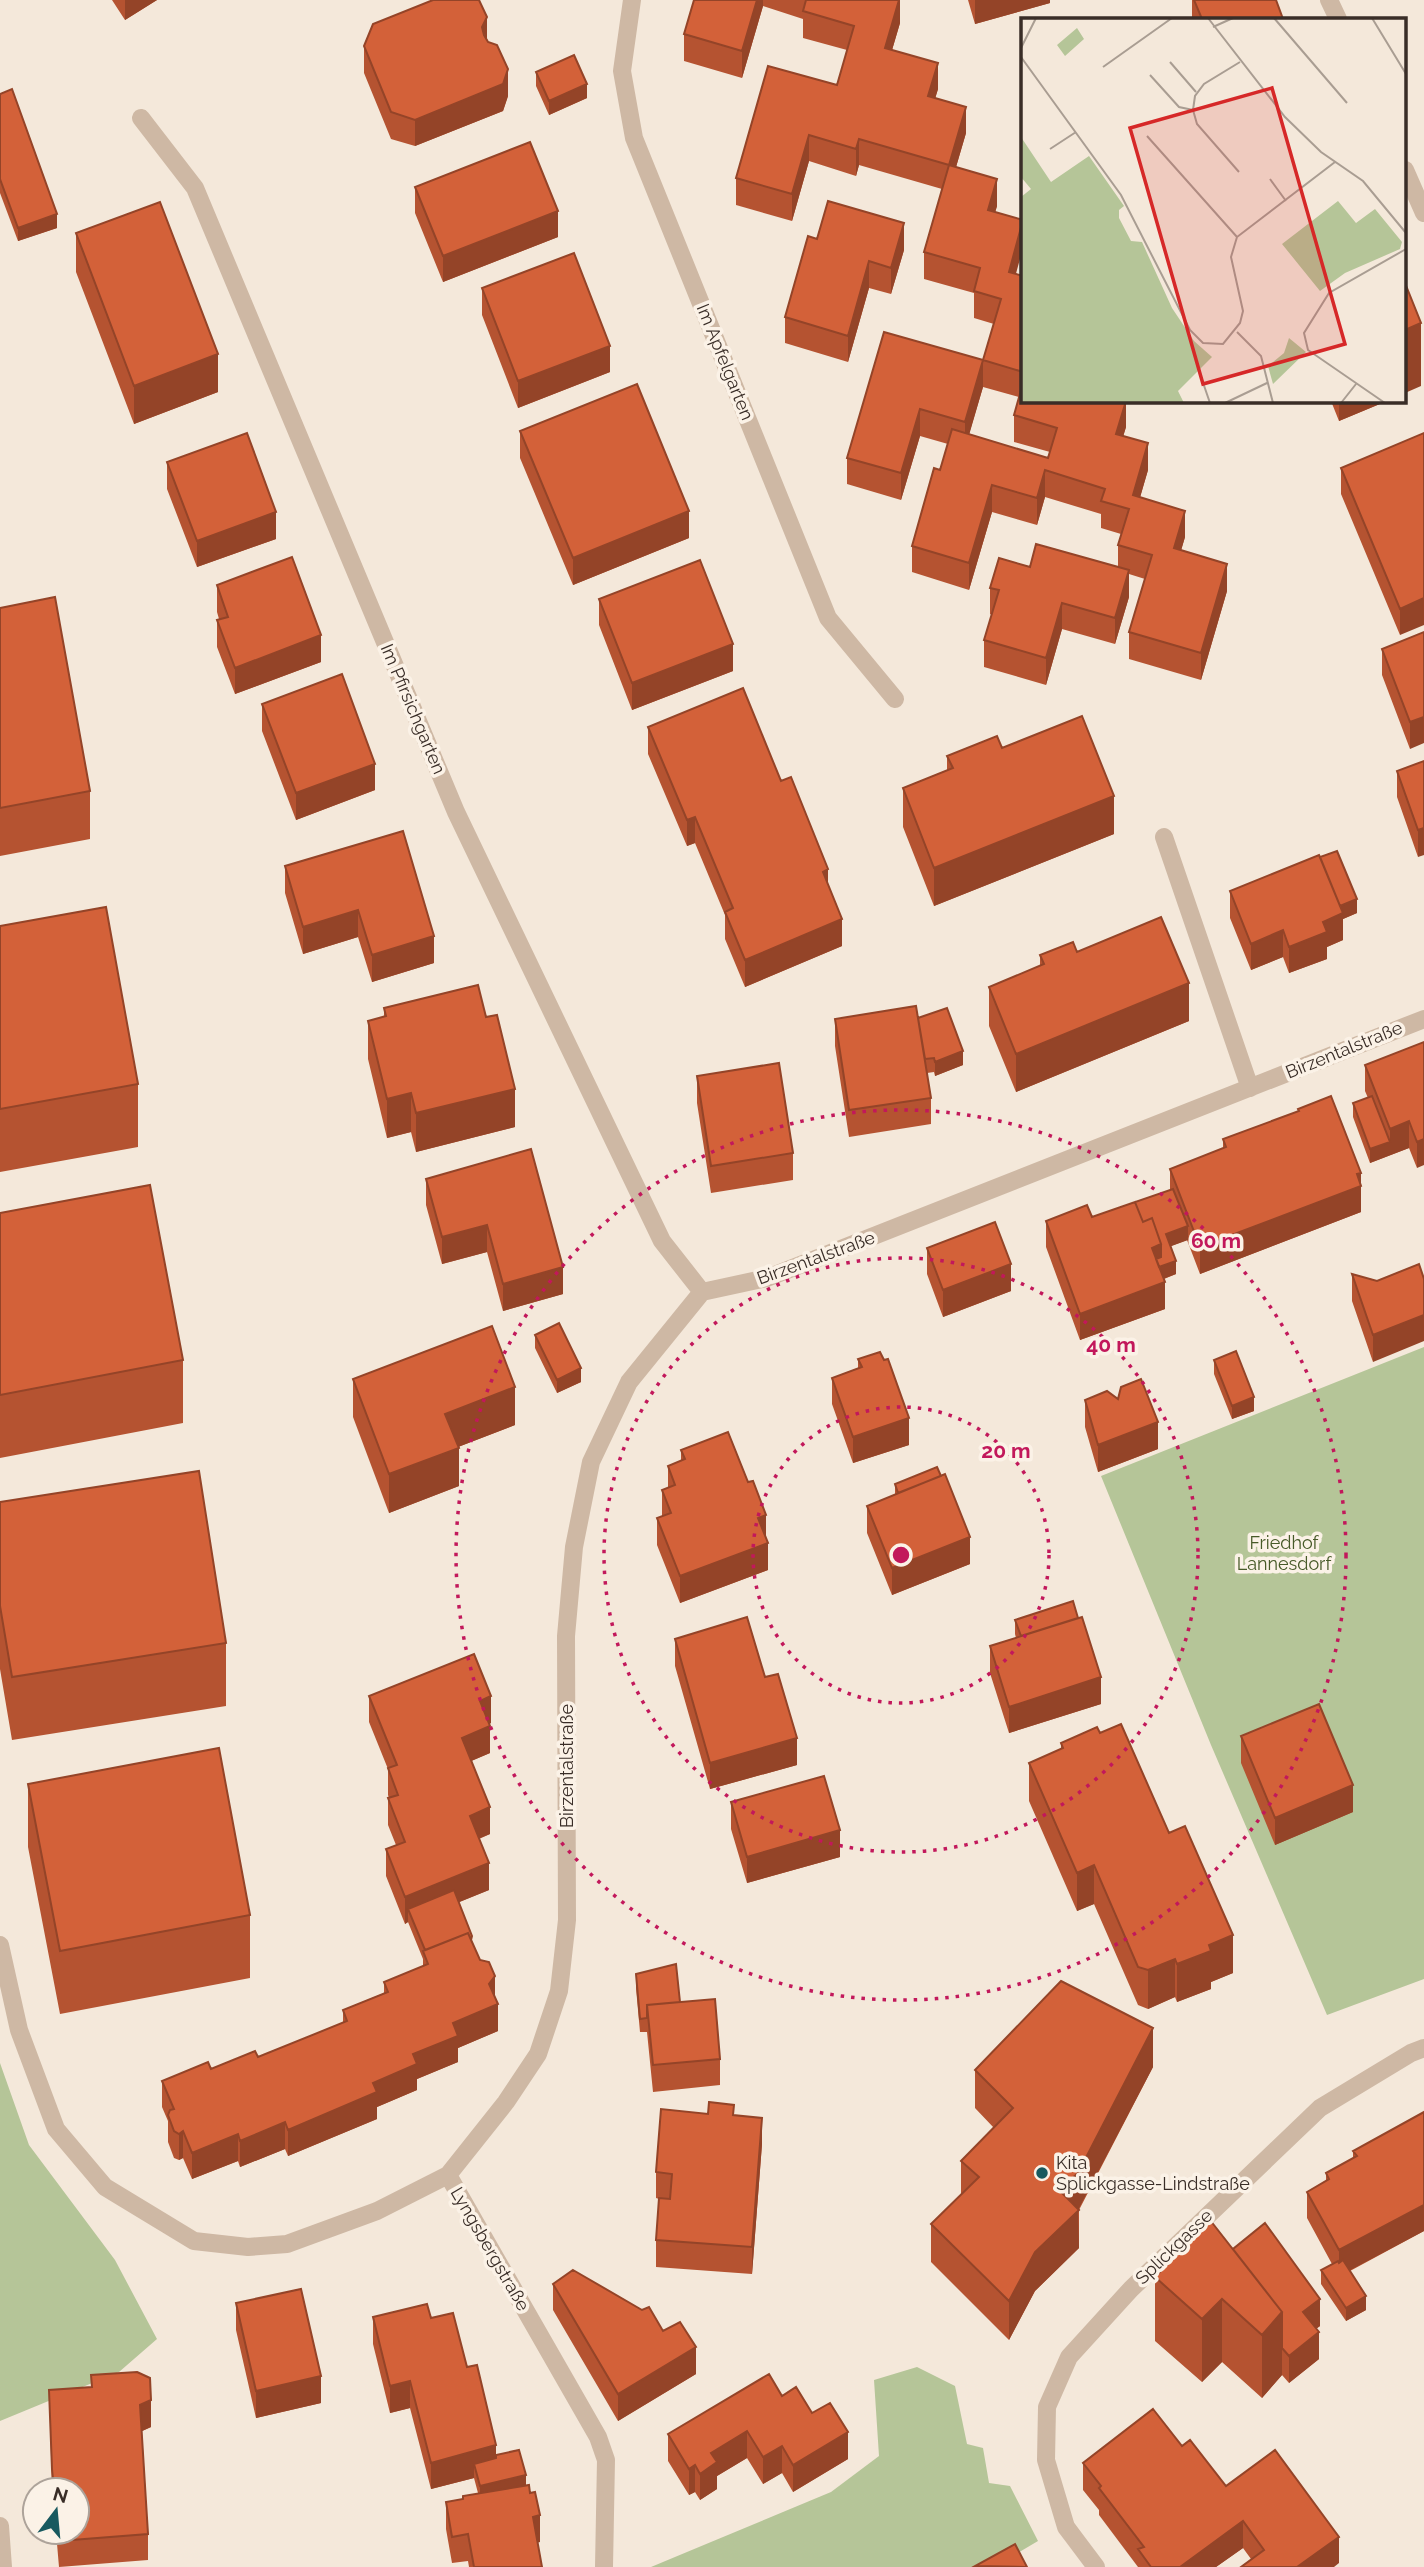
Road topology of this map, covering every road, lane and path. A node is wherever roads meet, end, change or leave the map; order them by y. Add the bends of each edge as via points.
1 (632, 0) edge
2 (1329, 0) edge
3 (1338, 18) edge
4 (141, 118) dead end
5 (1406, 172) edge
6 (1424, 213) edge
7 (895, 699) dead end
8 (1164, 837) dead end
9 (1424, 1019) edge
10 (1250, 1088) junction
11 (702, 1292) junction
12 (0, 1945) edge
13 (1424, 2048) edge
14 (448, 2175) junction
15 (0, 2526) edge
16 (3, 2567) edge
17 (604, 2567) edge
18 (1096, 2567) edge

1 - 7 street, Im Apfelgarten via 622,71 634,138 828,618
2 - 3 street
4 - 11 street, Im Pfirsichgarten via 195,188 456,812 662,1241
5 - 6 street
8 - 10 street
9 - 10 street, Birzentalstraße
10 - 11 street, Birzentalstraße via 767,1278
11 - 14 street, Birzentalstraße via 629,1382 591,1462 574,1548 566,1636 567,1920 559,1991 538,2054
12 - 14 street, Lyngsbergstraße via 19,2030 57,2129 105,2187 194,2241 248,2247 287,2244 377,2211
13 - 18 street, Splickgasse via 1320,2108 1131,2289 1069,2357 1047,2407 1046,2460 1066,2527
14 - 17 street, Lyngsbergstraße via 598,2437 606,2460
15 - 16 street

